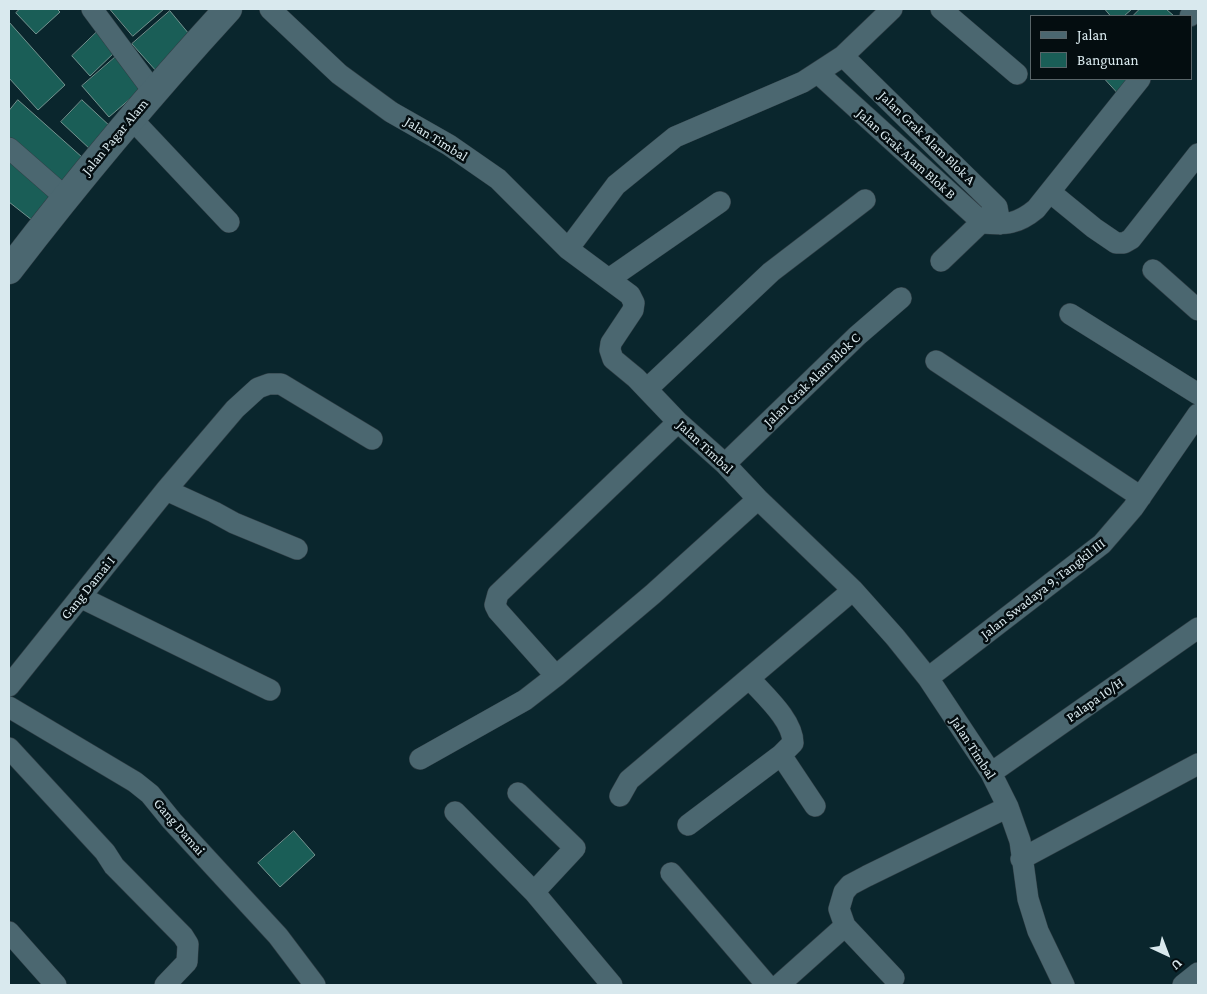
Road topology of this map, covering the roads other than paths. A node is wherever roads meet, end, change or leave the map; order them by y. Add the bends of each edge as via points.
1 (92, 9) edge
2 (228, 9) edge
3 (270, 9) edge
4 (892, 9) edge
5 (941, 9) edge
6 (844, 56) junction
7 (818, 73) junction
8 (1016, 74) dead end
9 (1139, 80) edge
10 (153, 91) junction
11 (131, 118) junction
12 (9, 148) edge
13 (1198, 154) edge
14 (1050, 192) junction
15 (65, 197) junction
16 (865, 200) dead end
17 (720, 202) dead end
18 (993, 218) junction
19 (229, 222) dead end
20 (568, 249) junction
21 (941, 261) dead end
22 (9, 270) edge
23 (1153, 270) dead end
24 (609, 279) junction
25 (901, 298) dead end
26 (1198, 310) edge
27 (1070, 314) dead end
28 (936, 360) dead end
29 (647, 389) junction
30 (1198, 394) edge
31 (1198, 414) edge
32 (678, 422) junction
33 (372, 440) dead end
34 (725, 464) junction
35 (166, 490) junction
36 (1141, 497) junction
37 (758, 499) junction
38 (297, 549) dead end
39 (853, 590) junction
40 (80, 597) junction
41 (1198, 628) edge
42 (556, 676) junction
43 (749, 678) junction
44 (928, 678) junction
45 (9, 686) edge
46 (270, 690) dead end
47 (9, 707) edge
48 (9, 748) edge
49 (781, 755) junction
50 (420, 759) dead end
51 (1198, 764) edge
52 (991, 773) junction
53 (518, 793) dead end
54 (620, 796) dead end
55 (814, 806) dead end
56 (1008, 807) junction
57 (455, 812) dead end
58 (688, 825) dead end
59 (1022, 860) junction
60 (671, 873) dead end
61 (534, 892) junction
62 (845, 926) junction
63 (9, 932) edge
64 (1198, 974) edge
65 (894, 978) dead end
66 (56, 985) edge
67 (165, 985) edge
68 (315, 985) edge
69 (612, 985) edge
70 (767, 985) edge
71 (779, 985) edge
72 (1064, 985) edge
73 (1183, 985) edge

1 - 10 street
2 - 10 street, Jalan Pagar Alam
3 - 20 street, Jalan Timbal via 339,74 391,112 498,179
4 - 6 street
5 - 8 street
6 - 7 street
6 - 18 street, Jalan Grak Alam Blok A
7 - 18 street, Jalan Grak Alam Blok B
7 - 20 street via 675,137 616,185
9 - 14 street
10 - 11 street, Jalan Pagar Alam
11 - 15 street, Jalan Pagar Alam
11 - 19 street
12 - 15 street
13 - 14 street via 1131,239 1124,243 1116,243 1094,228
14 - 18 street via 1027,217 1015,222
15 - 22 street, Jalan Pagar Alam
16 - 29 street via 771,272
17 - 24 street
18 - 21 street
20 - 24 street, Jalan Timbal
23 - 26 street
24 - 29 street, Jalan Timbal via 630,295 634,303 634,310 611,343 612,359
25 - 34 street, Jalan Grak Alam Blok C via 857,336
27 - 30 street
28 - 36 street
29 - 32 street, Jalan Timbal
31 - 36 street, Jalan Swadaya 9, Tangkil III
32 - 34 street, Jalan Timbal
32 - 42 street via 498,594 498,611
33 - 35 street, Gang Damai I via 281,384 269,384 258,388 235,409
34 - 37 street, Jalan Timbal
35 - 38 street
35 - 40 street, Gang Damai I
36 - 44 street, Jalan Swadaya 9, Tangkil III via 1102,544
37 - 39 street, Jalan Timbal
37 - 42 street
39 - 43 street
39 - 44 street, Jalan Timbal
40 - 45 street, Gang Damai I
40 - 46 street
41 - 52 street, Palapa 10/H
42 - 50 street via 525,700
43 - 49 street via 779,711 792,732 793,743
43 - 54 street via 629,780
44 - 52 street, Jalan Timbal
47 - 68 street, Gang Damai via 136,782 150,794 278,936
48 - 67 street via 114,866 183,936 188,944 187,962
49 - 55 street
49 - 58 street
51 - 59 street
52 - 56 street, Jalan Timbal
53 - 61 street via 575,848
56 - 59 street, Jalan Timbal via 1020,842
56 - 62 street via 850,885 844,892 839,909
57 - 61 street
59 - 72 street, Jalan Timbal via 1028,898 1038,931
60 - 70 street
61 - 69 street
62 - 65 street
62 - 71 street
63 - 66 street
64 - 73 street

